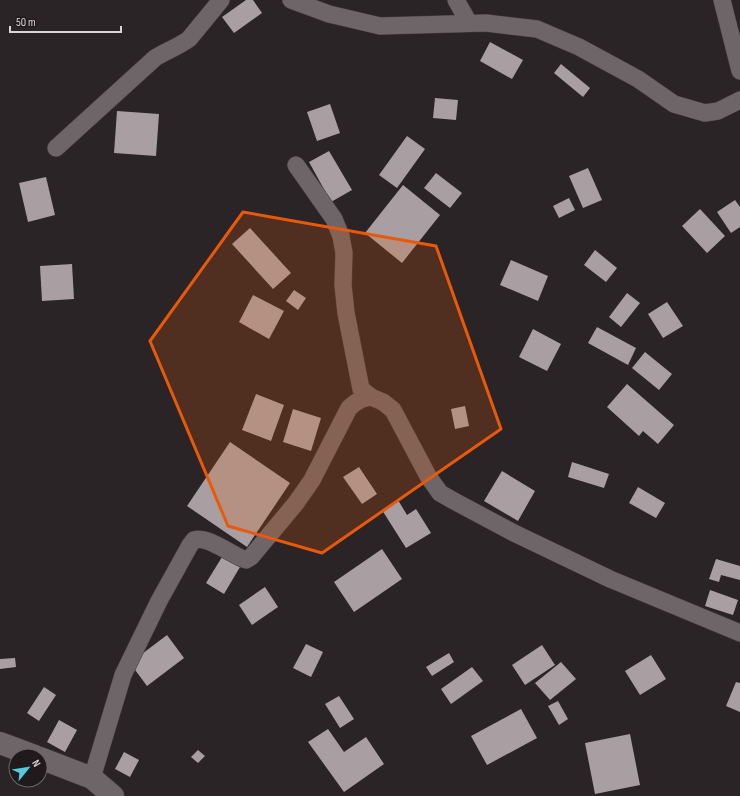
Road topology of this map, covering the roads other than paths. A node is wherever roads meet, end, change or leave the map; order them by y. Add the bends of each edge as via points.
1 (221, 0) edge
2 (291, 0) edge
3 (456, 0) edge
4 (722, 0) edge
5 (469, 23) junction
6 (740, 71) edge
7 (740, 100) edge
8 (56, 148) dead end
9 (296, 165) dead end
10 (371, 397) junction
11 (740, 633) edge
12 (0, 743) edge
13 (13, 748) edge
14 (48, 761) edge
15 (92, 778) junction
16 (113, 796) edge

1 - 8 street via 189,39 155,58
2 - 5 street via 329,14 380,26
3 - 5 street
4 - 6 street
5 - 7 street via 537,29 579,47 638,79 674,104 705,113 718,111
9 - 10 street via 334,219 341,236 344,253 343,285 352,346 362,389
10 - 11 street via 393,410 440,493 514,533 610,579
10 - 15 street via 362,399 349,408 312,480 251,557 246,560 202,539 194,540 190,544 123,675
12 - 13 main road
14 - 15 main road
15 - 16 main road

